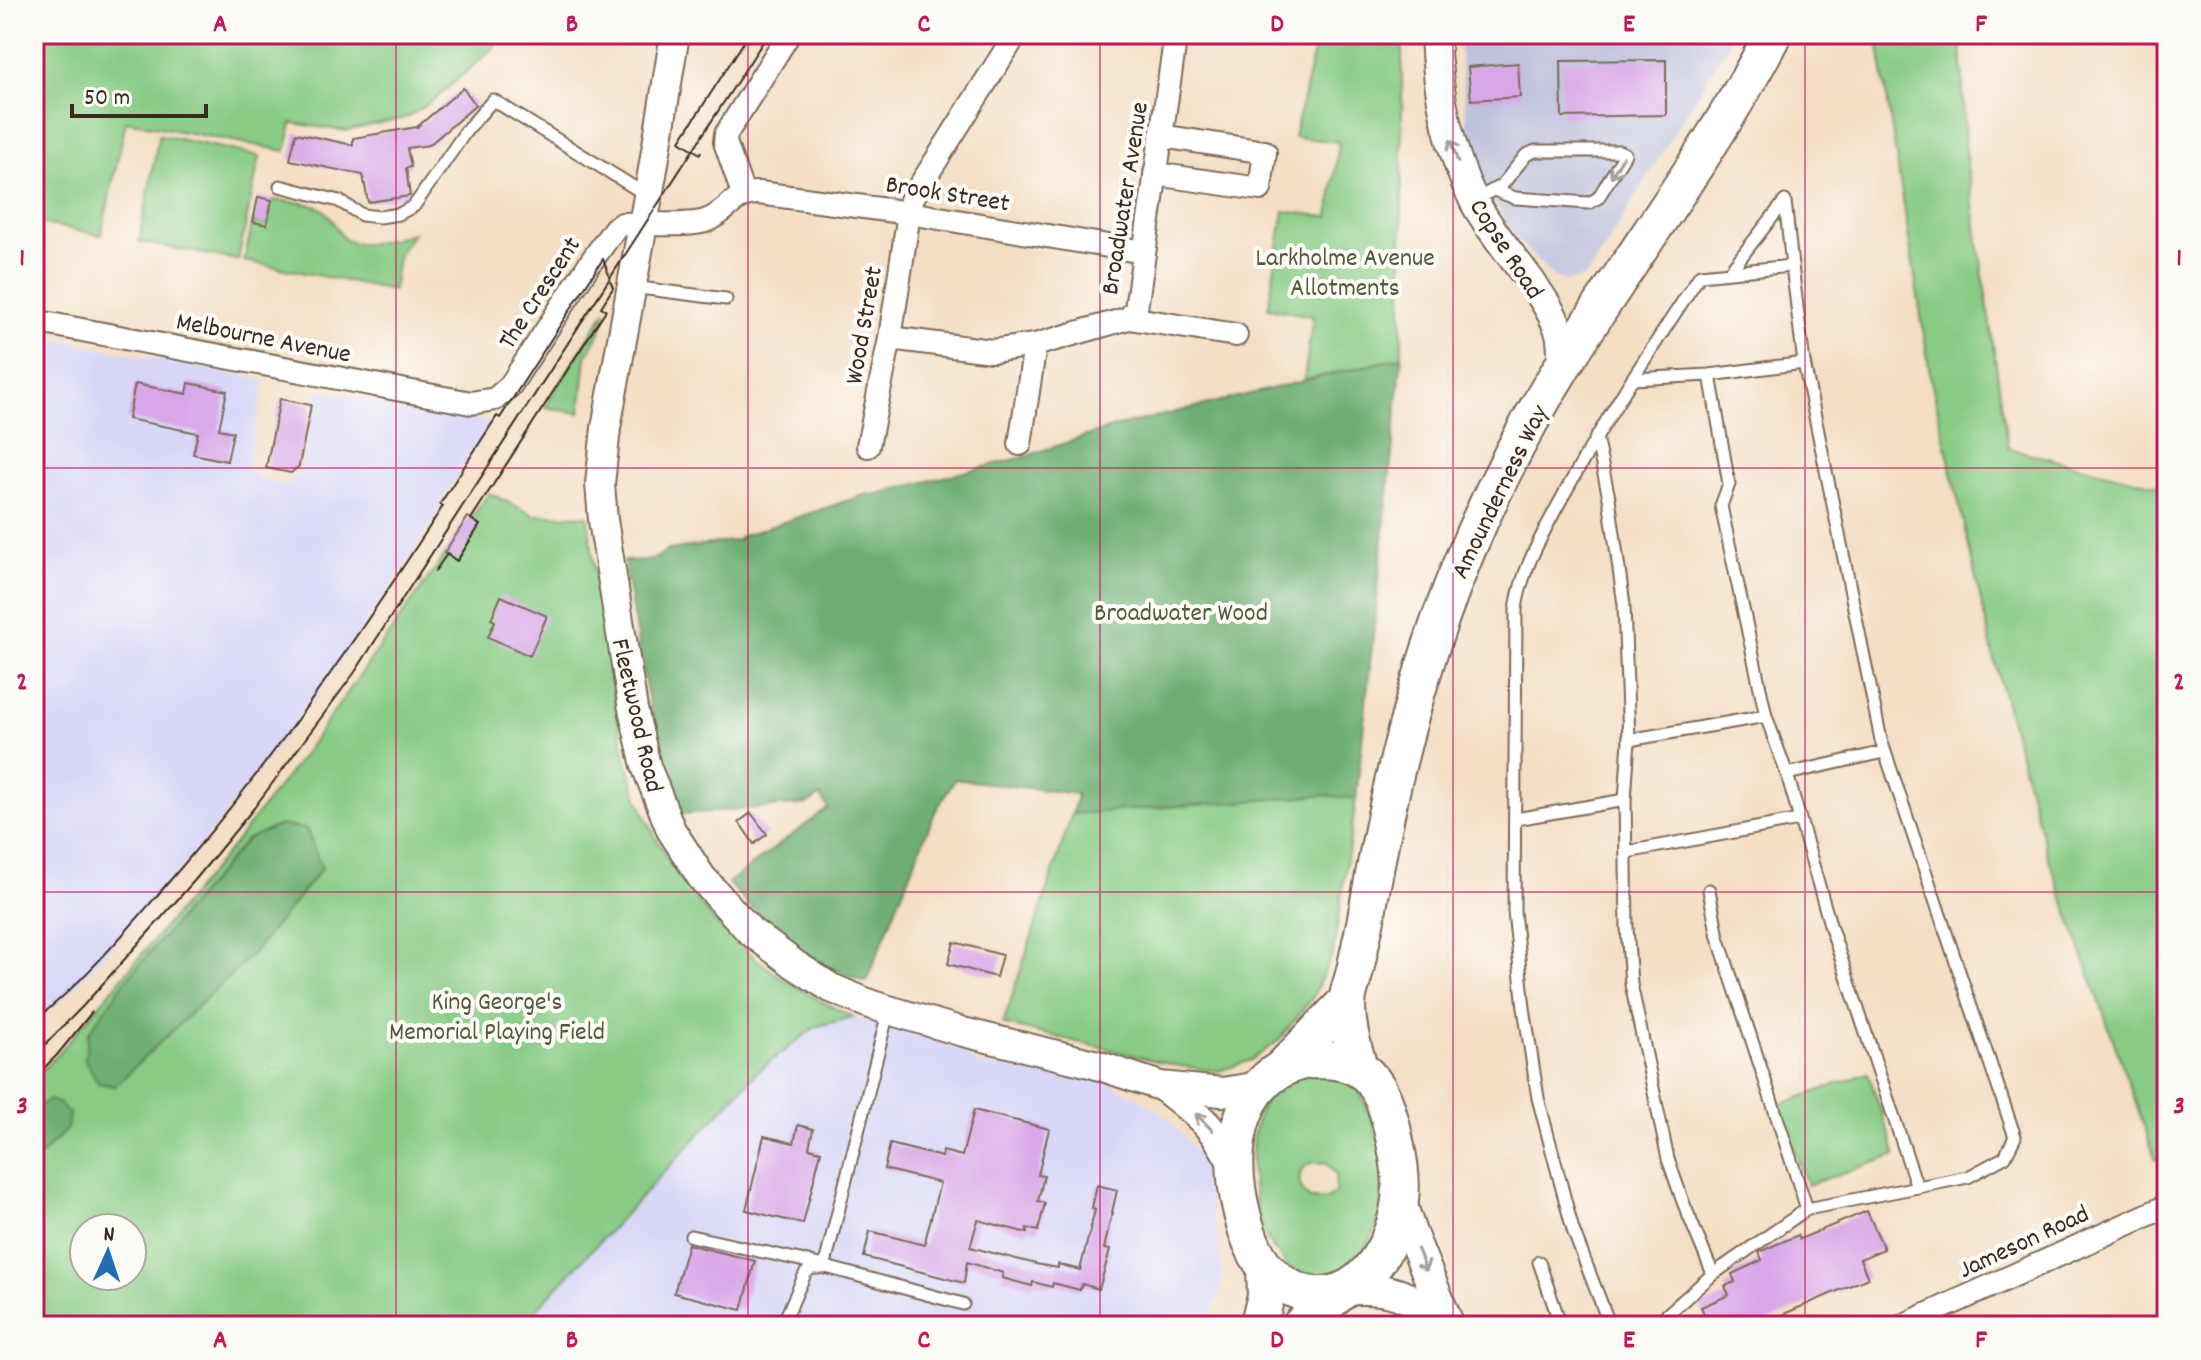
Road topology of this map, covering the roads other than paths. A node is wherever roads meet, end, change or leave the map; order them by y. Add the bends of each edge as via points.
1 (675, 34) edge
2 (789, 34) edge
3 (1016, 34) edge
4 (1176, 34) edge
5 (1435, 34) edge
6 (1773, 34) edge
7 (1161, 136) junction
8 (1155, 174) junction
9 (280, 186) dead end
10 (743, 194) junction
11 (1484, 195) junction
12 (646, 210) junction
13 (909, 213) junction
14 (1144, 252) junction
15 (1792, 266) junction
16 (1730, 271) junction
17 (632, 287) junction
18 (726, 299) dead end
19 (1129, 318) junction
20 (34, 321) edge
21 (1236, 335) dead end
22 (890, 338) junction
23 (1035, 345) junction
24 (1804, 363) junction
25 (1562, 367) junction
26 (1710, 375) junction
27 (1632, 379) junction
28 (484, 402) joint
29 (1596, 437) junction
30 (1020, 444) dead end
31 (868, 446) dead end
32 (1766, 716) junction
33 (1629, 740) junction
34 (1884, 752) junction
35 (1787, 774) junction
36 (1625, 800) junction
37 (1516, 819) junction
38 (1799, 820) junction
39 (1627, 852) junction
40 (1709, 890) dead end
41 (1347, 1001) junction
42 (889, 1010) junction
43 (1360, 1070) junction
44 (1271, 1076) junction
45 (1160, 1086) junction
46 (1235, 1169) junction
47 (1917, 1187) junction
48 (1400, 1199) junction
49 (2167, 1206) edge
50 (1807, 1209) junction
51 (691, 1236) dead end
52 (1539, 1262) dead end
53 (824, 1268) junction
54 (1265, 1269) junction
55 (1713, 1274) junction
56 (1342, 1291) junction
57 (963, 1304) dead end
58 (1448, 1324) edge
59 (782, 1326) edge
60 (1258, 1326) edge
61 (1300, 1326) edge
62 (1561, 1326) edge
63 (1610, 1326) edge
64 (1654, 1326) edge
65 (1902, 1326) edge

1 - 12 street, Fleetwood Road
2 - 10 street via 726,134
3 - 13 street, Wood Street via 915,193
4 - 7 street, Broadwater Avenue
11 -> 5 street, Copse Road via 1458,162 1444,118
6 - 25 highway, Amounderness Way via 1728,115
7 - 8 street, Broadwater Avenue
7 - 8 street via 1265,152 1260,189
8 - 14 street, Broadwater Avenue
9 - 12 lane via 339,201 362,215 399,214 414,206 493,100
10 - 12 street via 700,223
10 - 13 street, Brook Street
11 -> 11 lane via 1535,151 1625,154 1598,198 1589,203
11 - 25 street, Copse Road via 1493,233 1560,332
12 - 17 street, Fleetwood Road
12 - 28 street, The Crescent via 615,228 510,386
13 - 14 street, Brook Street
13 - 22 street, Wood Street
14 - 19 street, Broadwater Avenue via 1136,309
15 - 16 lane
15 - 16 lane via 1785,201
15 - 24 lane
16 - 27 lane via 1700,275
17 - 18 lane
17 - 42 street, Fleetwood Road via 596,484 646,766 671,830 702,878 750,931 831,988
19 - 21 street
19 - 23 street, Broadwater Avenue
20 - 28 street, Melbourne Avenue
22 - 23 street, Broadwater Avenue via 992,351
22 - 31 street, Wood Street
23 - 30 street
24 - 26 lane
24 - 34 lane
25 - 41 highway, Amounderness Way via 1484,510 1426,654 1400,748
26 - 27 lane
26 - 32 lane via 1729,484 1721,506
27 - 29 lane
29 - 33 lane via 1624,605
29 - 37 lane via 1519,586
32 - 33 lane
32 - 35 lane
33 - 36 lane
34 - 35 lane
34 - 47 lane via 2015,1137 2005,1157 1968,1177
35 - 38 lane
36 - 37 lane
36 - 39 lane
37 - 63 lane via 1514,911 1538,1098 1573,1230
38 - 39 lane
38 - 47 lane
39 - 55 lane via 1631,984 1646,1062 1668,1159
40 - 50 lane via 1718,937
41 - 43 highway, Amounderness Way
41 - 44 highway
42 - 45 street, Fleetwood Road
42 - 53 lane
43 - 44 highway via 1308,1060
43 - 48 highway via 1379,1092 1390,1118
44 - 45 street, Fleetwood Road via 1244,1090
44 - 46 highway via 1249,1101
46 -> 45 street, Fleetwood Road via 1203,1119
46 - 54 highway via 1250,1243
47 - 50 lane
48 - 56 highway via 1381,1257
48 -> 58 main road
49 - 65 street, Jameson Road
50 - 55 lane
51 - 53 lane
52 - 62 lane
53 - 57 lane
53 - 59 lane via 805,1274
54 - 56 highway via 1299,1292 1322,1296
54 - 60 highway via 1266,1297
55 - 64 lane
56 - 58 main road via 1371,1289 1407,1296
56 - 61 highway

